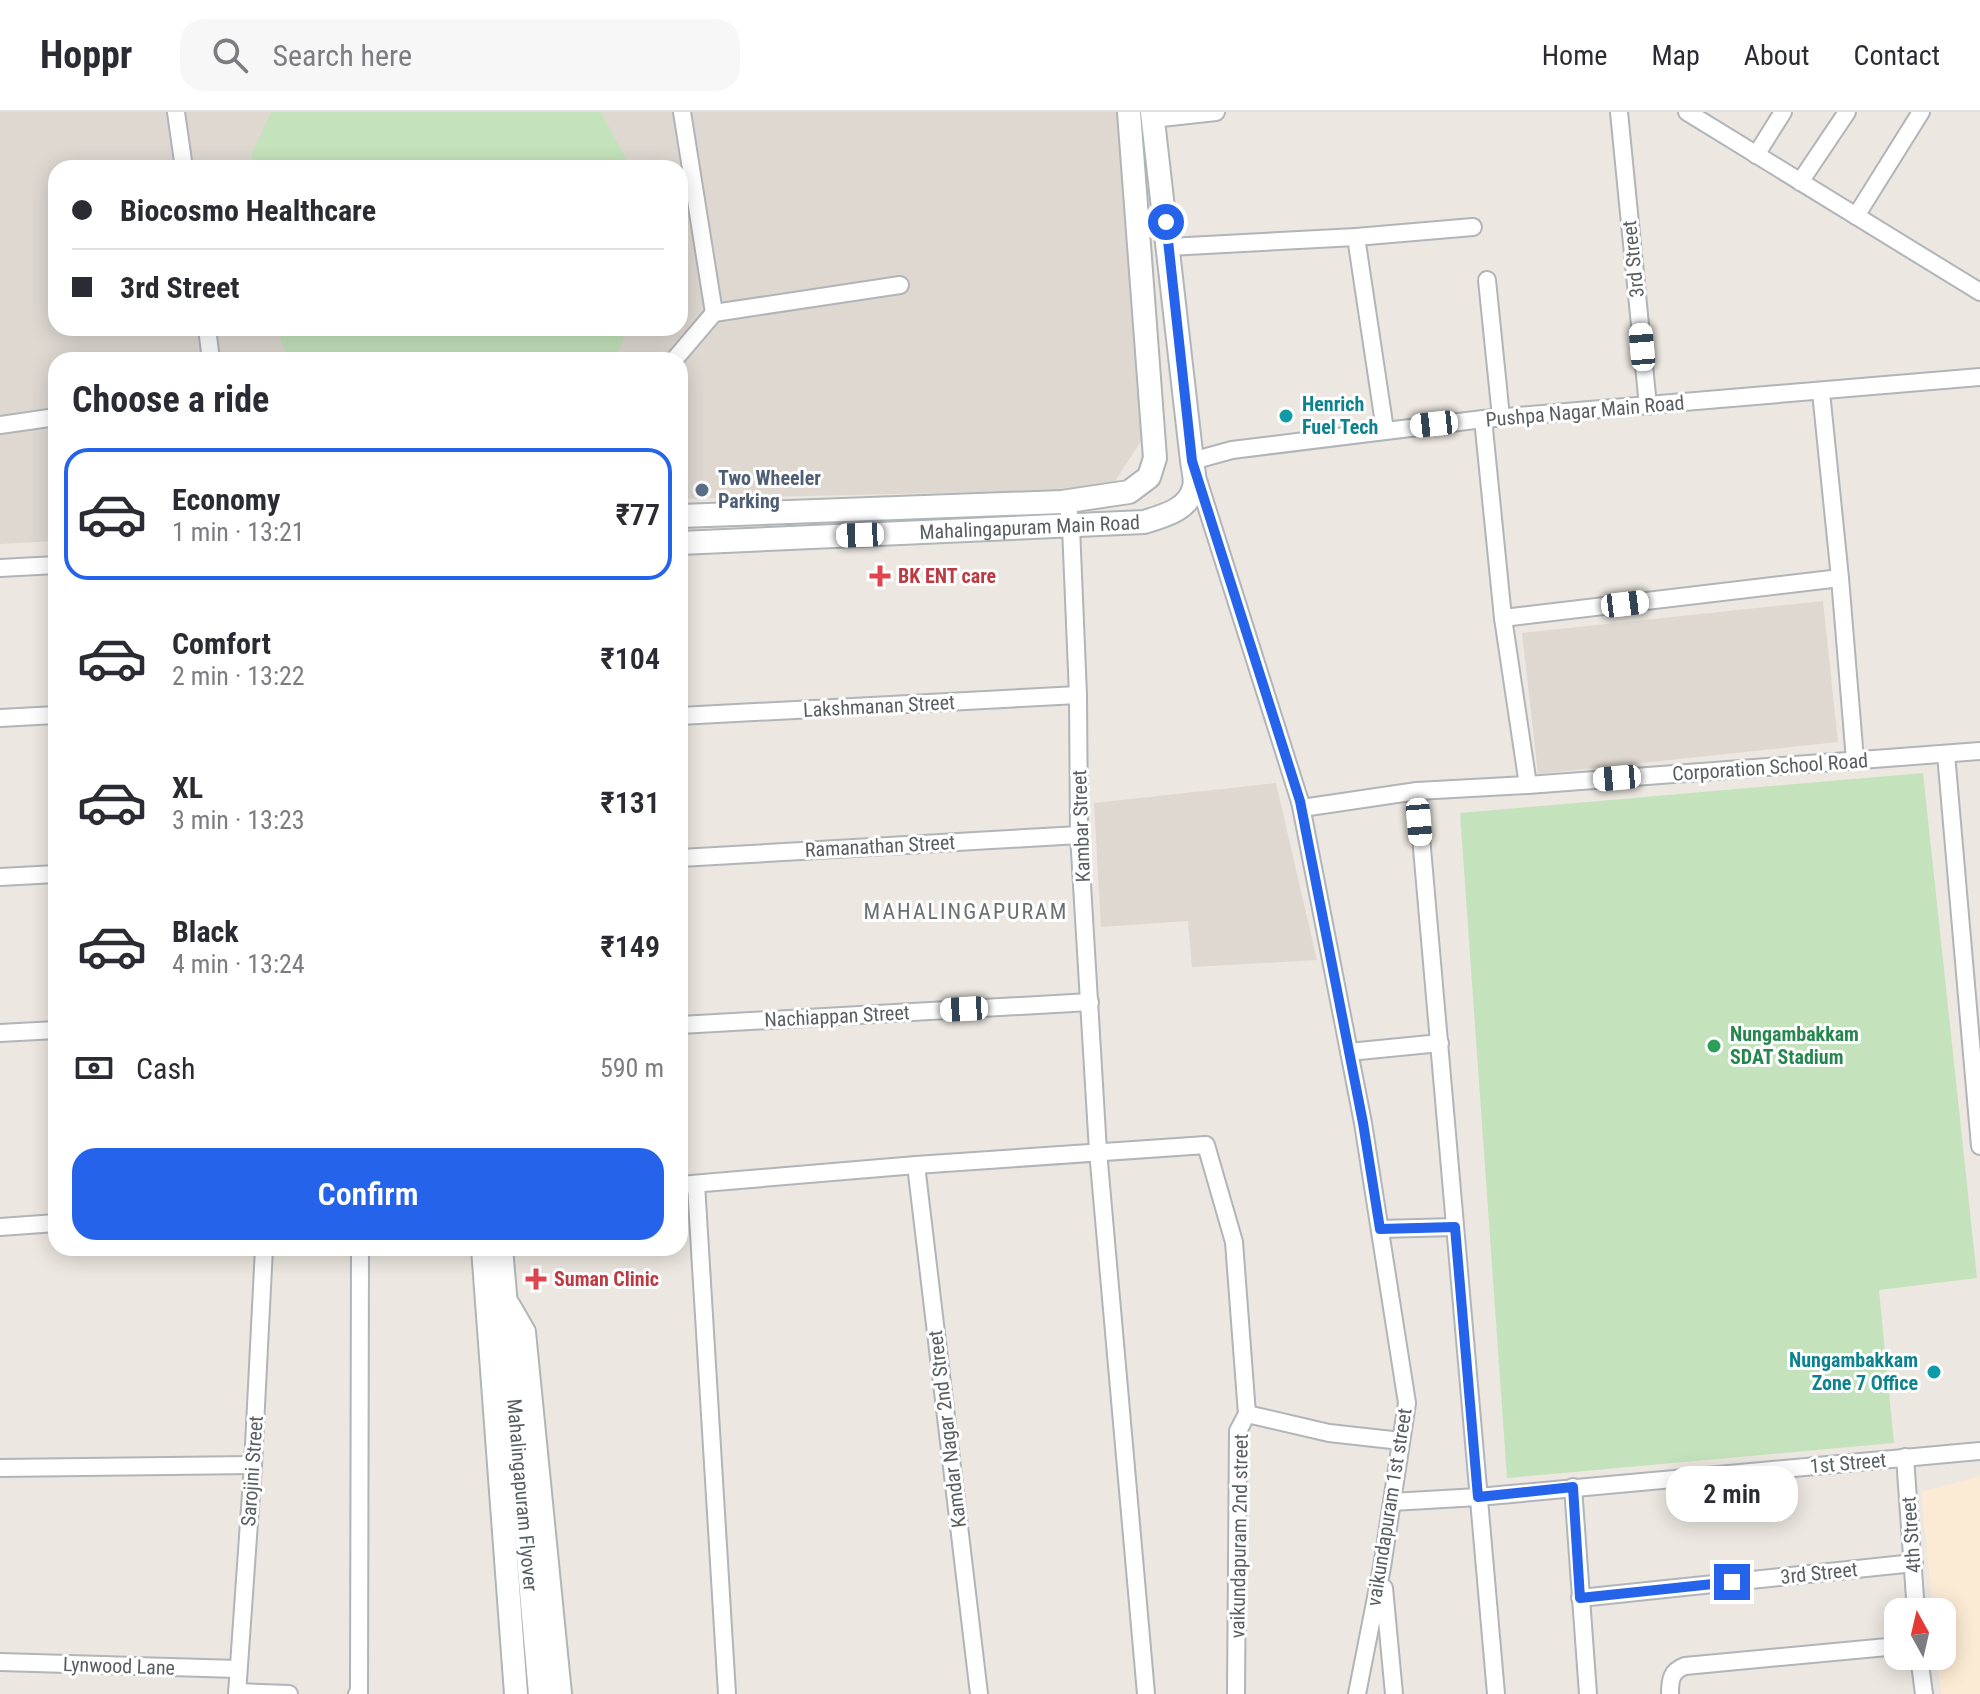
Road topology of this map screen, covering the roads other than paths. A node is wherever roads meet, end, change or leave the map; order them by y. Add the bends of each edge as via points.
1 (176, 112) edge
2 (682, 112) edge
3 (1129, 112) edge
4 (1216, 112) edge
5 (1619, 112) edge
6 (1783, 112) edge
7 (1847, 112) edge
8 (1921, 112) edge
9 (1696, 114) edge
10 (1152, 116) edge
11 (1756, 155) junction
12 (183, 160) edge
13 (1800, 182) junction
14 (1856, 216) junction
15 (1473, 227) dead end
16 (1356, 237) junction
17 (1169, 247) junction
18 (1487, 280) dead end
19 (900, 285) dead end
20 (1980, 292) edge
21 (714, 313) junction
22 (681, 352) edge
23 (1980, 377) edge
24 (1821, 392) junction
25 (1648, 406) junction
26 (1501, 417) junction
27 (48, 418) edge
28 (1483, 419) junction
29 (0, 425) edge
30 (1385, 430) junction
31 (1155, 458) junction
32 (1192, 461) junction
33 (1067, 502) junction
34 (688, 516) edge
35 (1071, 527) junction
36 (688, 543) edge
37 (48, 565) edge
38 (0, 568) edge
39 (1840, 578) junction
40 (1503, 618) junction
41 (1078, 695) junction
42 (48, 715) edge
43 (688, 716) edge
44 (0, 718) edge
45 (1980, 751) edge
46 (1946, 754) junction
47 (1855, 760) junction
48 (1528, 785) junction
49 (1417, 791) junction
50 (1300, 801) junction
51 (1079, 835) junction
52 (688, 858) edge
53 (48, 874) edge
54 (0, 877) edge
55 (1980, 930) edge
56 (1962, 932) junction
57 (1090, 1002) junction
58 (688, 1025) edge
59 (48, 1030) edge
60 (0, 1033) edge
61 (1440, 1043) junction
62 (1349, 1052) junction
63 (1979, 1114) edge
64 (1980, 1146) edge
65 (1098, 1151) junction
66 (916, 1165) junction
67 (688, 1184) edge
68 (48, 1224) edge
69 (0, 1227) edge
70 (1455, 1227) junction
71 (1380, 1229) junction
72 (264, 1256) edge
73 (360, 1256) edge
74 (484, 1256) edge
75 (502, 1256) edge
76 (505, 1298) junction
77 (1247, 1414) junction
78 (1401, 1441) junction
79 (1980, 1451) edge
80 (1905, 1457) junction
81 (253, 1465) junction
82 (0, 1468) edge
83 (1573, 1487) junction
84 (1478, 1497) junction
85 (1392, 1502) junction
86 (1914, 1563) junction
87 (1382, 1567) junction
88 (1580, 1598) junction
89 (1915, 1598) edge
90 (1884, 1647) edge
91 (0, 1662) edge
92 (238, 1669) junction
93 (1921, 1670) edge
94 (237, 1693) edge
95 (289, 1694) edge
96 (357, 1694) edge
97 (516, 1694) edge
98 (540, 1694) edge
99 (560, 1694) edge
100 (727, 1694) edge
101 (979, 1694) edge
102 (1146, 1694) edge
103 (1236, 1694) edge
104 (1357, 1694) edge
105 (1394, 1694) edge
106 (1496, 1694) edge
107 (1588, 1694) edge
108 (1670, 1694) edge
109 (1924, 1694) edge

1 - 12 street
2 - 21 street
3 - 31 main road
4 - 10 street
5 - 25 street, 3rd Street
6 - 11 street
7 - 13 street
8 - 14 street
9 - 11 street
10 - 17 main road, Mahalingapuram Main Road
11 - 13 street
13 - 14 street
14 - 20 street
15 - 16 street
16 - 17 street
16 - 30 street
17 - 32 main road, Mahalingapuram Main Road
18 - 26 street
19 - 21 street
21 - 22 street
23 - 24 street, Pushpa Nagar Main Road
24 - 25 street, Pushpa Nagar Main Road
24 - 39 street
25 - 26 street, Pushpa Nagar Main Road
26 - 28 street, Pushpa Nagar Main Road
27 - 29 street
28 - 30 street, Pushpa Nagar Main Road
28 - 40 street
30 - 32 street, Pushpa Nagar Main Road via 1232,450
31 - 32 main road
31 - 33 main road, Mahalingapuram Main Road via 1149,477 1129,492
32 - 35 main road, Mahalingapuram Main Road via 1194,487 1184,505 1169,515
32 - 50 street
33 - 34 main road, Mahalingapuram Main Road
33 - 35 street, Kambar Street
35 - 36 main road, Mahalingapuram Main Road
35 - 41 street, Kambar Street
37 - 38 street
39 - 40 street
39 - 47 street
40 - 48 street
41 - 43 street, Lakshmanan Street
41 - 51 street, Kambar Street
42 - 44 street
45 - 46 street, Corporation School Road
46 - 47 street, Corporation School Road
46 - 56 street
47 - 48 street, Corporation School Road
48 - 49 street, Corporation School Road
49 - 50 street, Corporation School Road via 1302,808
49 - 61 street
50 - 62 street, vaikundapuram 1st street
51 - 52 street, Ramanathan Street
51 - 57 street, Kambar Street
53 - 54 street
55 - 56 street
56 - 63 street
57 - 58 street, Nachiappan Street
57 - 65 street, Kambar Street
59 - 60 street
61 - 62 street
61 - 70 street
62 - 71 street, vaikundapuram 1st street
63 - 64 street
65 - 66 street
65 - 77 street, vaikundapuram 2nd street via 1206,1145 1234,1242
65 - 102 street, Kambar Street
66 - 67 street
66 - 101 street, Kamdar Nagar 2nd Street
67 - 100 street
68 - 69 street
70 - 71 street
70 - 84 street
71 - 78 street, vaikundapuram 1st street via 1407,1403
72 - 81 street, Sarojini Street
73 - 96 street
74 - 97 main road
75 - 76 main road
76 - 98 main road, Mahalingapuram Flyover
76 - 99 main road via 524,1332
77 - 78 street via 1329,1433
77 - 103 street, vaikundapuram 2nd street via 1238,1431
78 - 85 street, vaikundapuram 1st street
79 - 80 street, 1st Street
80 - 83 street, 1st Street
80 - 86 street, 4th Street
81 - 82 street
81 - 92 street, Sarojini Street
83 - 84 street, 1st Street
83 - 88 street
84 - 85 street, 1st Street
84 - 106 street
85 - 87 street, vaikundapuram 1st street
86 - 88 street, 3rd Street
86 - 89 street, 4th Street
87 - 104 street, vaikundapuram 1st street
87 - 105 street
88 - 107 street
90 - 108 street via 1685,1666 1672,1675
91 - 92 street, Lynwood Lane
92 - 94 street, Sarojini Street
93 - 109 street
94 - 95 street

